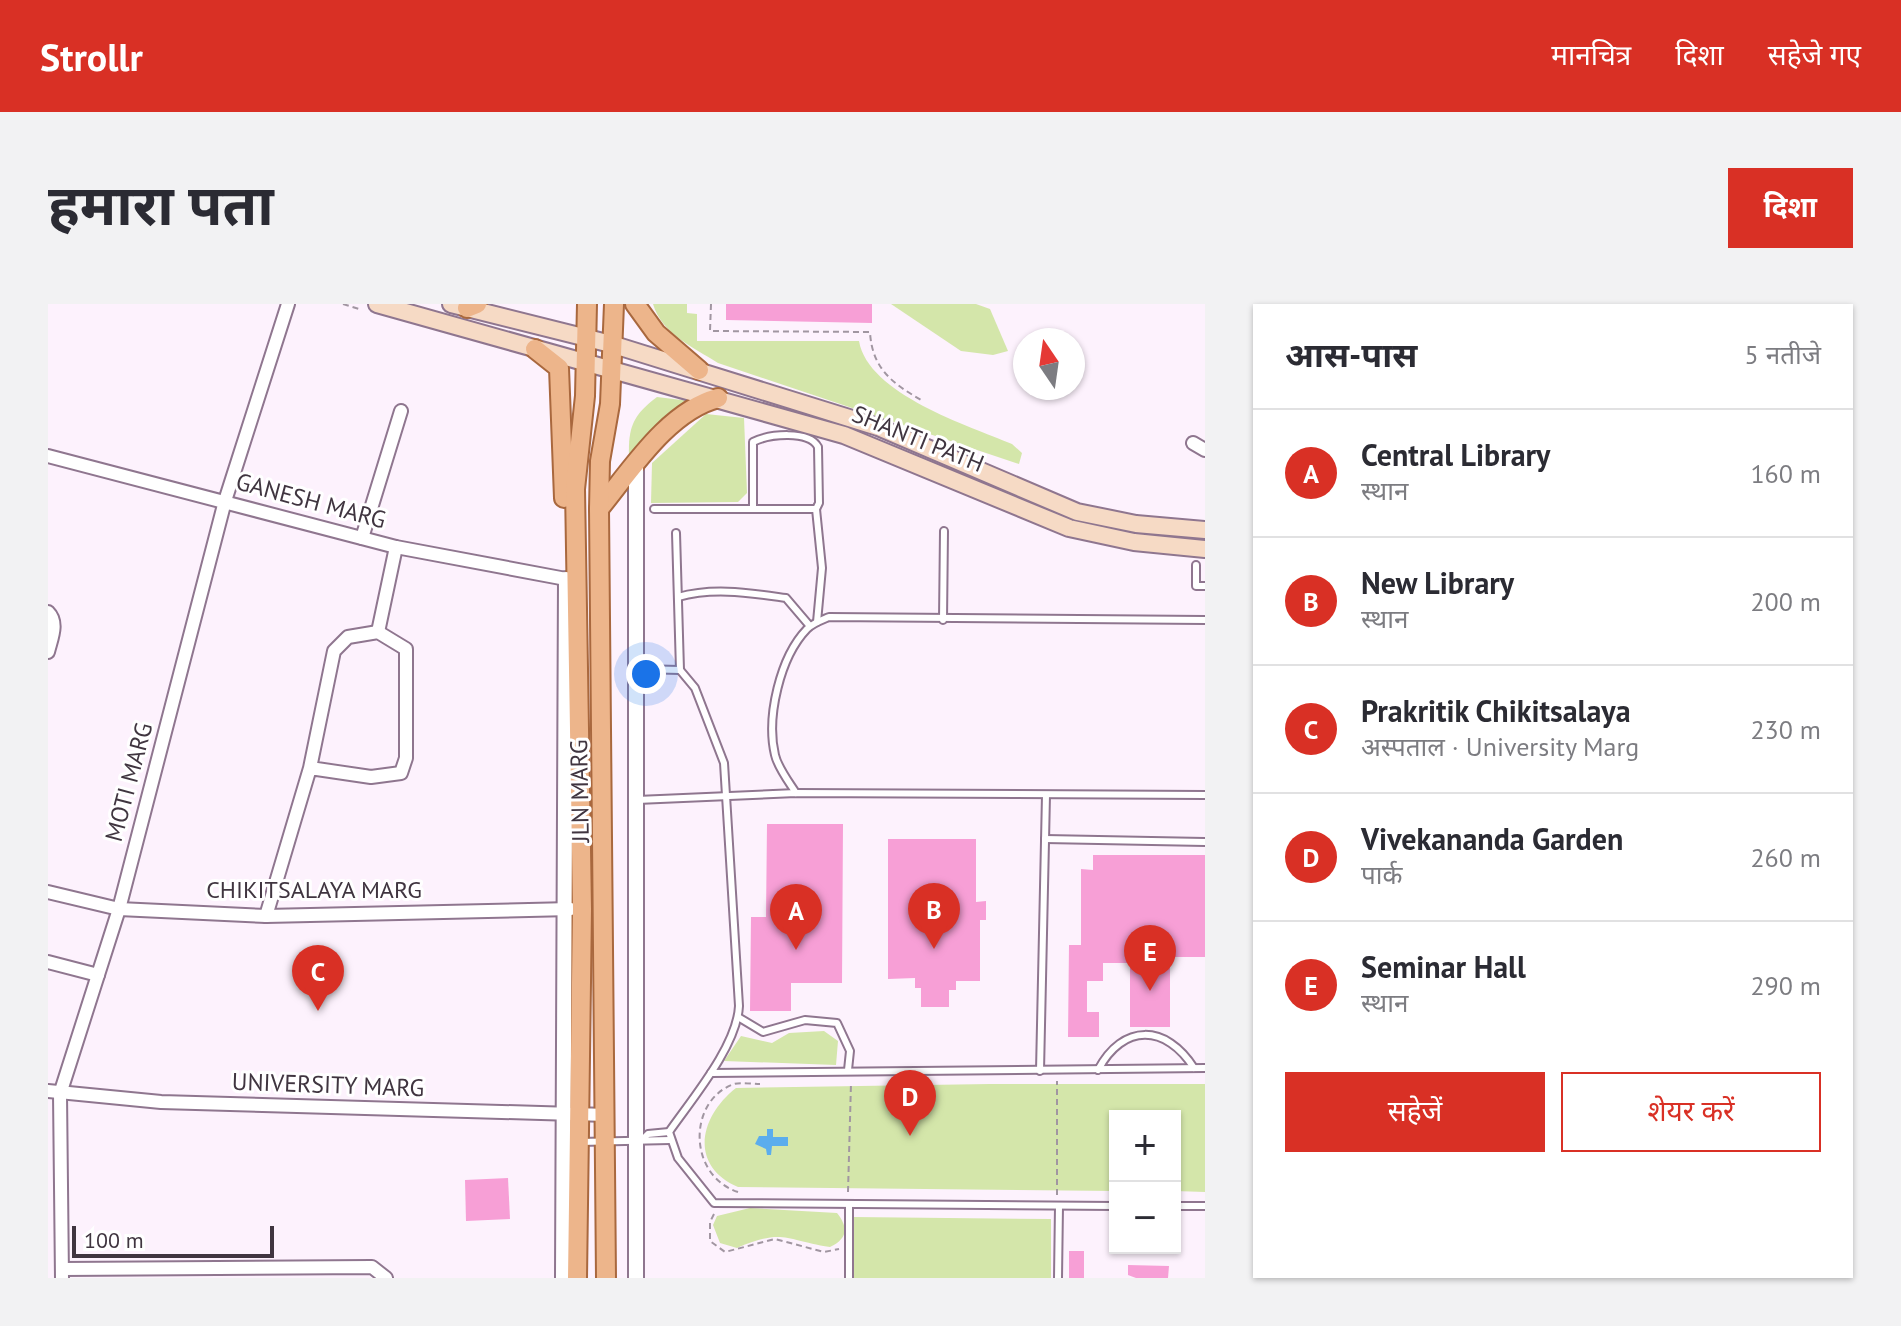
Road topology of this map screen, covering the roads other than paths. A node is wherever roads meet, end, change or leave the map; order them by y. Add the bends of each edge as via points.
1 (288, 304) edge
2 (377, 304) edge
3 (587, 304) edge
4 (614, 304) edge
5 (635, 304) edge
6 (465, 305) edge
7 (585, 337) junction
8 (611, 344) junction
9 (535, 349) junction
10 (585, 365) junction
11 (699, 370) junction
12 (612, 372) junction
13 (718, 398) junction
14 (401, 411) dead end
15 (48, 456) edge
16 (636, 465) junction
17 (225, 501) junction
18 (599, 509) junction
19 (654, 509) dead end
20 (753, 509) junction
21 (816, 509) junction
22 (1205, 530) edge
23 (944, 531) dead end
24 (676, 533) dead end
25 (362, 538) junction
26 (396, 547) junction
27 (1205, 549) edge
28 (1196, 565) dead end
29 (570, 582) junction
30 (1205, 586) edge
31 (678, 597) junction
32 (48, 612) edge
33 (943, 620) junction
34 (1205, 620) edge
35 (817, 622) junction
36 (809, 625) junction
37 (378, 632) junction
38 (48, 652) edge
39 (638, 669) junction
40 (680, 670) junction
41 (310, 768) junction
42 (796, 793) junction
43 (1046, 795) junction
44 (1205, 795) edge
45 (724, 798) junction
46 (636, 800) junction
47 (1045, 839) junction
48 (1205, 842) edge
49 (48, 892) edge
50 (119, 909) junction
51 (573, 910) junction
52 (266, 916) junction
53 (48, 962) edge
54 (98, 975) junction
55 (738, 1017) junction
56 (1194, 1068) junction
57 (1205, 1068) edge
58 (848, 1070) junction
59 (1098, 1070) junction
60 (1040, 1071) junction
61 (711, 1073) junction
62 (54, 1092) edge
63 (573, 1115) junction
64 (607, 1115) junction
65 (669, 1132) junction
66 (638, 1139) junction
67 (670, 1140) junction
68 (580, 1142) junction
69 (605, 1142) junction
70 (849, 1205) junction
71 (1059, 1206) junction
72 (1109, 1206) edge
73 (1181, 1206) edge
74 (1205, 1206) edge
75 (62, 1273) edge
76 (386, 1278) edge
77 (563, 1278) edge
78 (577, 1278) edge
79 (606, 1278) edge
80 (636, 1278) edge
81 (849, 1278) edge
82 (1058, 1278) edge

1 - 17 street, MOTI MARG
2 - 9 main road, SHANTI PATH
3 - 7 main road, JLN MARG
4 - 8 main road, JLN MARG
5 - 11 main road via 656,333
6 - 7 main road
7 - 8 main road
7 - 10 main road, JLN MARG
8 - 11 main road
8 - 12 main road, JLN MARG
9 - 10 main road, SHANTI PATH
9 - 29 main road via 559,368 562,384
10 - 12 main road, SHANTI PATH
10 - 29 main road, JLN MARG
11 - 22 main road via 878,427 1077,512
12 - 13 main road, SHANTI PATH
12 - 18 main road, JLN MARG
13 - 16 main road via 699,403 681,417
13 - 27 main road, SHANTI PATH via 844,435 1069,528
14 - 25 street
15 - 17 street, GANESH MARG
16 - 18 main road
16 - 39 street
17 - 25 street, GANESH MARG
17 - 50 street, MOTI MARG
18 - 64 main road, JLN MARG
19 - 20 lane
20 - 21 lane
20 - 21 lane via 753,442 806,436 818,447
21 - 35 lane via 822,568
23 - 33 lane
24 - 31 lane
25 - 26 street, GANESH MARG
26 - 29 street, GANESH MARG
26 - 37 street
28 - 30 lane via 1196,586
29 - 51 main road, JLN MARG
31 - 36 lane via 734,591 786,598
31 - 40 lane
32 - 38 street via 54,627
33 - 34 lane
33 - 35 lane via 829,617
35 - 36 lane
36 - 42 lane via 793,646 781,678 773,729 775,757
37 - 41 street via 348,637 334,651
37 - 41 street via 406,649 406,758 401,773 371,777
39 - 40 lane
39 - 46 street
40 - 45 lane via 695,688 724,763
41 - 52 street
42 - 43 lane
42 - 45 lane
43 - 44 lane
43 - 47 lane
45 - 46 lane
45 - 55 lane
46 - 66 street
47 - 48 lane
47 - 60 lane
49 - 50 street, CHIKITSALAYA MARG
50 - 52 street, CHIKITSALAYA MARG
50 - 54 street, MOTI MARG
51 - 52 street, CHIKITSALAYA MARG
51 - 63 main road, JLN MARG
53 - 54 street
54 - 62 street, MOTI MARG
55 - 58 lane via 763,1032 805,1020 837,1023 850,1051
55 - 61 lane
56 - 57 lane
56 - 59 lane
56 - 59 lane via 1181,1050 1158,1035 1116,1044
58 - 60 lane
58 - 61 lane
59 - 60 lane
61 - 65 lane
62 - 63 street, UNIVERSITY MARG via 161,1102
62 - 75 street, MOTI MARG
63 - 64 street, UNIVERSITY MARG
63 - 68 main road, JLN MARG
63 - 77 street
64 - 69 main road, JLN MARG
65 - 66 lane
65 - 67 lane
66 - 67 lane
66 - 69 lane
66 - 80 street
67 - 70 lane via 714,1203
68 - 69 lane
68 - 78 main road, JLN MARG
69 - 79 main road, JLN MARG
70 - 71 lane
70 - 81 lane
71 - 72 lane
71 - 82 lane
73 - 74 lane
75 - 76 street via 372,1267

